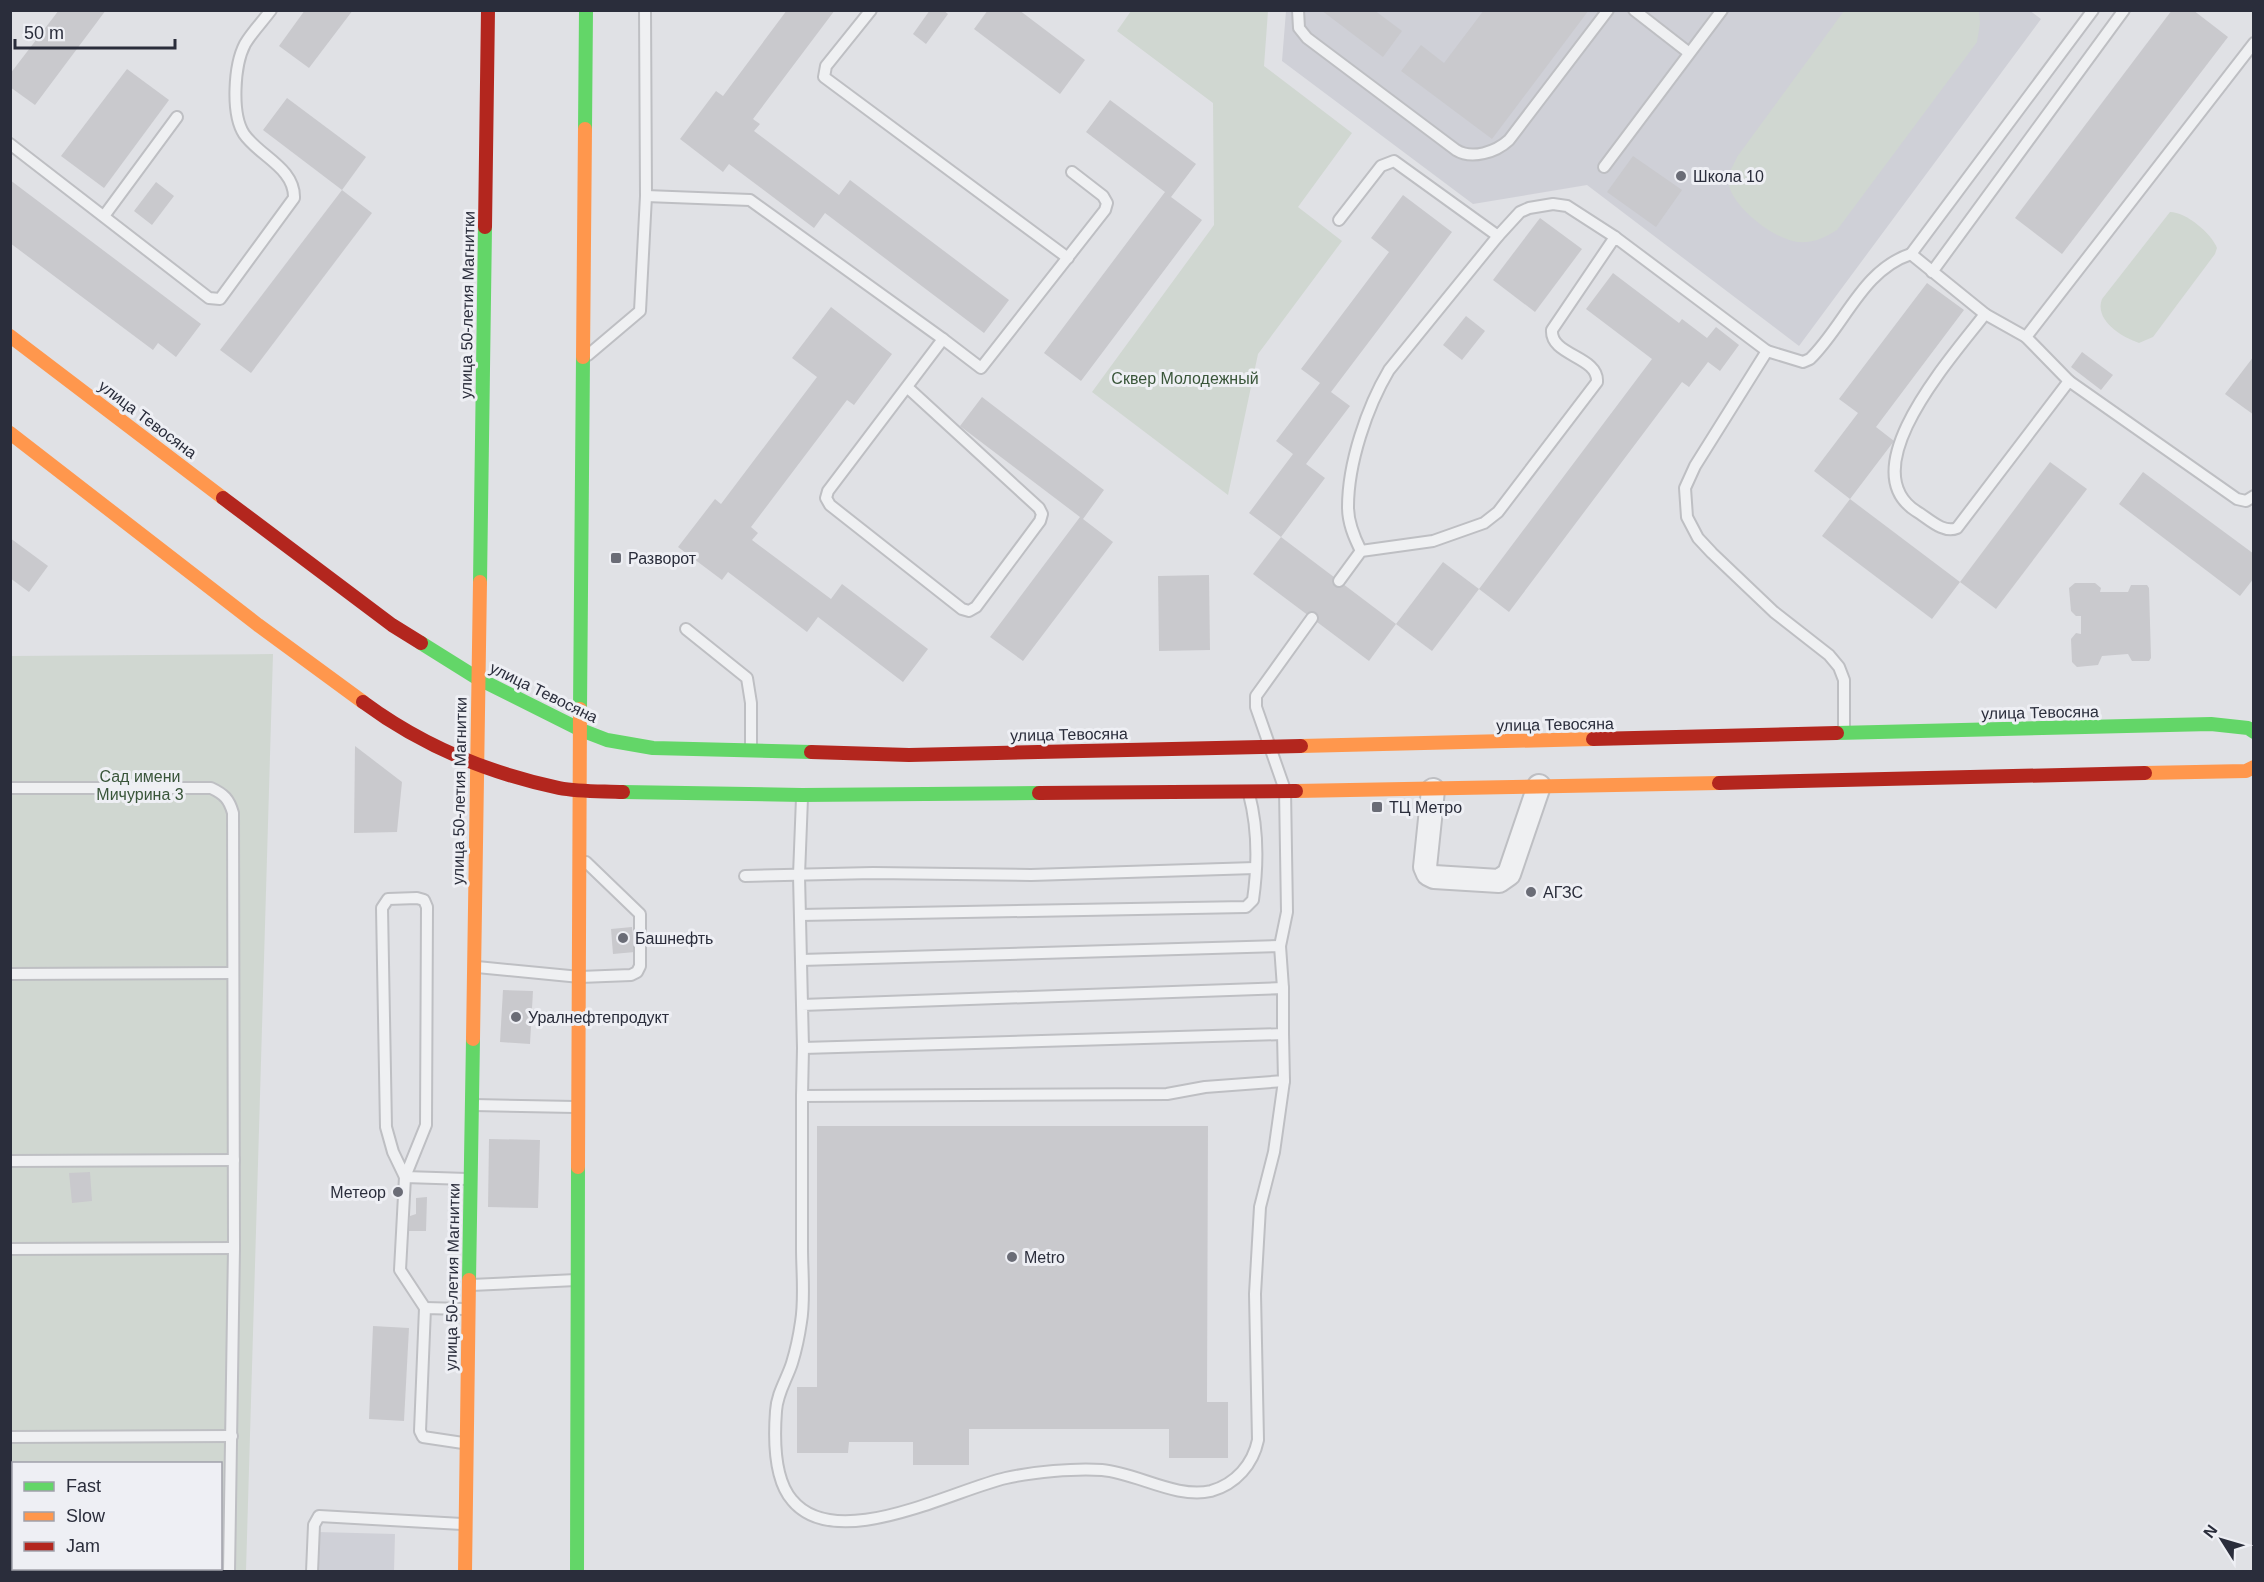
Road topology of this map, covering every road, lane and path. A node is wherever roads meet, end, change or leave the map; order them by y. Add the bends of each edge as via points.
1 (271, 10) edge
2 (488, 10) edge
3 (586, 10) edge
4 (645, 10) edge
5 (871, 10) edge
6 (1298, 10) edge
7 (1608, 10) edge
8 (1634, 10) edge
9 (1722, 10) edge
10 (2093, 10) edge
11 (2124, 10) edge
12 (2253, 43) edge
13 (1688, 52) junction
14 (177, 117) dead end
15 (10, 144) edge
16 (1604, 167) dead end
17 (1072, 172) dead end
18 (646, 196) junction
19 (104, 216) junction
20 (1340, 220) dead end
21 (1498, 236) junction
22 (1615, 237) junction
23 (1911, 254) junction
24 (1068, 258) junction
25 (1932, 272) junction
26 (1984, 314) junction
27 (10, 336) edge
28 (2026, 337) junction
29 (943, 339) junction
30 (1767, 351) junction
31 (583, 359) junction
32 (2069, 381) junction
33 (907, 387) junction
34 (10, 433) edge
35 (2253, 496) edge
36 (1361, 551) junction
37 (1339, 581) dead end
38 (1312, 618) dead end
39 (686, 629) dead end
40 (477, 678) junction
41 (581, 730) junction
42 (2253, 732) edge
43 (1844, 733) junction
44 (1269, 747) junction
45 (751, 753) junction
46 (477, 766) junction
47 (2253, 767) edge
48 (1539, 786) junction
49 (10, 788) edge
50 (581, 790) junction
51 (1285, 790) junction
52 (1432, 790) junction
53 (1248, 791) junction
54 (802, 795) junction
55 (581, 858) junction
56 (1255, 868) junction
57 (799, 875) junction
58 (745, 876) dead end
59 (800, 915) junction
60 (1280, 946) junction
61 (801, 960) junction
62 (472, 967) junction
63 (233, 973) junction
64 (10, 974) edge
65 (580, 977) junction
66 (1283, 988) junction
67 (802, 1005) junction
68 (1283, 1034) junction
69 (803, 1048) junction
70 (1284, 1081) junction
71 (802, 1096) junction
72 (470, 1105) junction
73 (579, 1107) junction
74 (234, 1160) junction
75 (10, 1161) edge
76 (405, 1178) junction
77 (470, 1179) junction
78 (234, 1248) junction
79 (10, 1249) edge
80 (578, 1280) junction
81 (468, 1285) junction
82 (425, 1308) junction
83 (468, 1309) junction
84 (232, 1436) junction
85 (10, 1437) edge
86 (466, 1444) junction
87 (465, 1524) junction
88 (230, 1572) edge
89 (312, 1572) edge
90 (465, 1572) edge
91 (577, 1572) edge

1 - 19 lane via 245,44 235,105 245,136 292,180 294,198 223,296 209,298
2 - 40 main road, улица 50-летия Магнитки
3 - 31 main road
4 - 18 lane
5 - 24 lane via 825,66 824,77
6 - 7 lane via 1299,28 1307,38 1456,150 1471,155 1498,148 1509,140
8 - 13 lane
9 - 13 lane
10 - 23 lane
11 - 25 lane
12 - 28 lane
13 - 16 lane
14 - 19 lane
15 - 19 lane
17 - 24 lane via 1107,203
18 - 29 lane via 750,200
18 - 31 lane via 640,312
20 - 21 lane via 1381,166 1394,161
21 - 22 lane via 1520,212 1553,204 1580,212
21 - 36 lane via 1375,392 1351,480 1348,508
22 - 30 lane
22 - 36 lane via 1552,330 1556,343 1593,369 1597,382 1498,512 1468,531 1433,541
23 - 25 lane
23 - 30 lane via 1892,260 1876,273 1810,359 1803,362
24 - 29 lane via 981,368
25 - 26 lane
26 - 28 lane
26 - 32 lane via 1904,427 1896,451 1898,490 1905,502 1944,528 1957,528
27 - 40 main road, улица Тевосяна via 392,625
28 - 32 lane
29 - 33 lane
30 - 43 lane via 1695,466 1685,488 1688,516 1698,538 1712,553 1839,667 1844,680
31 - 41 main road
32 - 35 lane via 2236,499 2246,501
33 - 33 lane via 826,498 927,582 969,611 982,599 1042,514
34 - 46 main road via 390,722
36 - 37 lane
38 - 44 lane via 1256,696
39 - 45 lane via 747,678
40 - 41 main road, улица Тевосяна
40 - 46 main road, улица 50-летия Магнитки
41 - 45 main road, улица Тевосяна via 607,740 653,748
41 - 50 main road
42 - 43 main road, улица Тевосяна via 2211,724
43 - 44 main road, улица Тевосяна
44 - 45 main road, улица Тевосяна via 909,755
44 - 51 lane
46 - 50 main road
46 - 62 main road, улица 50-летия Магнитки
47 - 48 main road via 2246,771
48 - 52 main road
48 - 52 street via 1509,874 1499,881 1428,874 1425,867
49 - 63 lane via 211,788 223,794 233,813
50 - 54 main road via 649,795
50 - 55 main road
51 - 52 main road
51 - 53 main road
51 - 60 lane via 1287,912
53 - 54 main road
53 - 56 lane via 1254,813
54 - 57 lane
55 - 65 main road
55 - 65 lane via 638,910 640,966 631,975
56 - 57 lane via 1031,875
56 - 59 lane via 1251,904 1240,907
57 - 58 lane
57 - 59 lane
59 - 61 lane
60 - 61 lane
60 - 66 lane
61 - 67 lane
62 - 65 lane
62 - 72 main road, улица 50-летия Магнитки
63 - 64 lane
63 - 74 lane
65 - 73 main road
66 - 67 lane
66 - 68 lane
67 - 69 lane
68 - 69 lane
68 - 70 lane
69 - 71 lane
70 - 71 lane via 1205,1087 1167,1095
70 - 71 lane via 1274,1152 1260,1207 1255,1294 1258,1440 1246,1469 1230,1483 1210,1491 1184,1491 1103,1470 1022,1475 985,1483 885,1519 864,1520 817,1518 800,1509 783,1485 778,1461 776,1410 802,1321
72 - 73 lane
72 - 77 main road, улица 50-летия Магнитки
73 - 80 main road
74 - 75 lane
74 - 78 lane
76 - 76 lane via 386,1127 382,908 388,899 417,898 424,900 427,907 426,1125
76 - 77 lane
76 - 82 lane via 400,1270
77 - 81 main road, улица 50-летия Магнитки
78 - 79 lane
78 - 84 lane
80 - 81 lane
80 - 91 main road
81 - 83 main road, улица 50-летия Магнитки
82 - 83 lane
82 - 86 lane via 421,1434 429,1440
83 - 86 main road, улица 50-летия Магнитки
84 - 85 lane
84 - 88 lane
86 - 87 main road, улица 50-летия Магнитки
87 - 89 lane via 319,1516 314,1525
87 - 90 main road, улица 50-летия Магнитки

